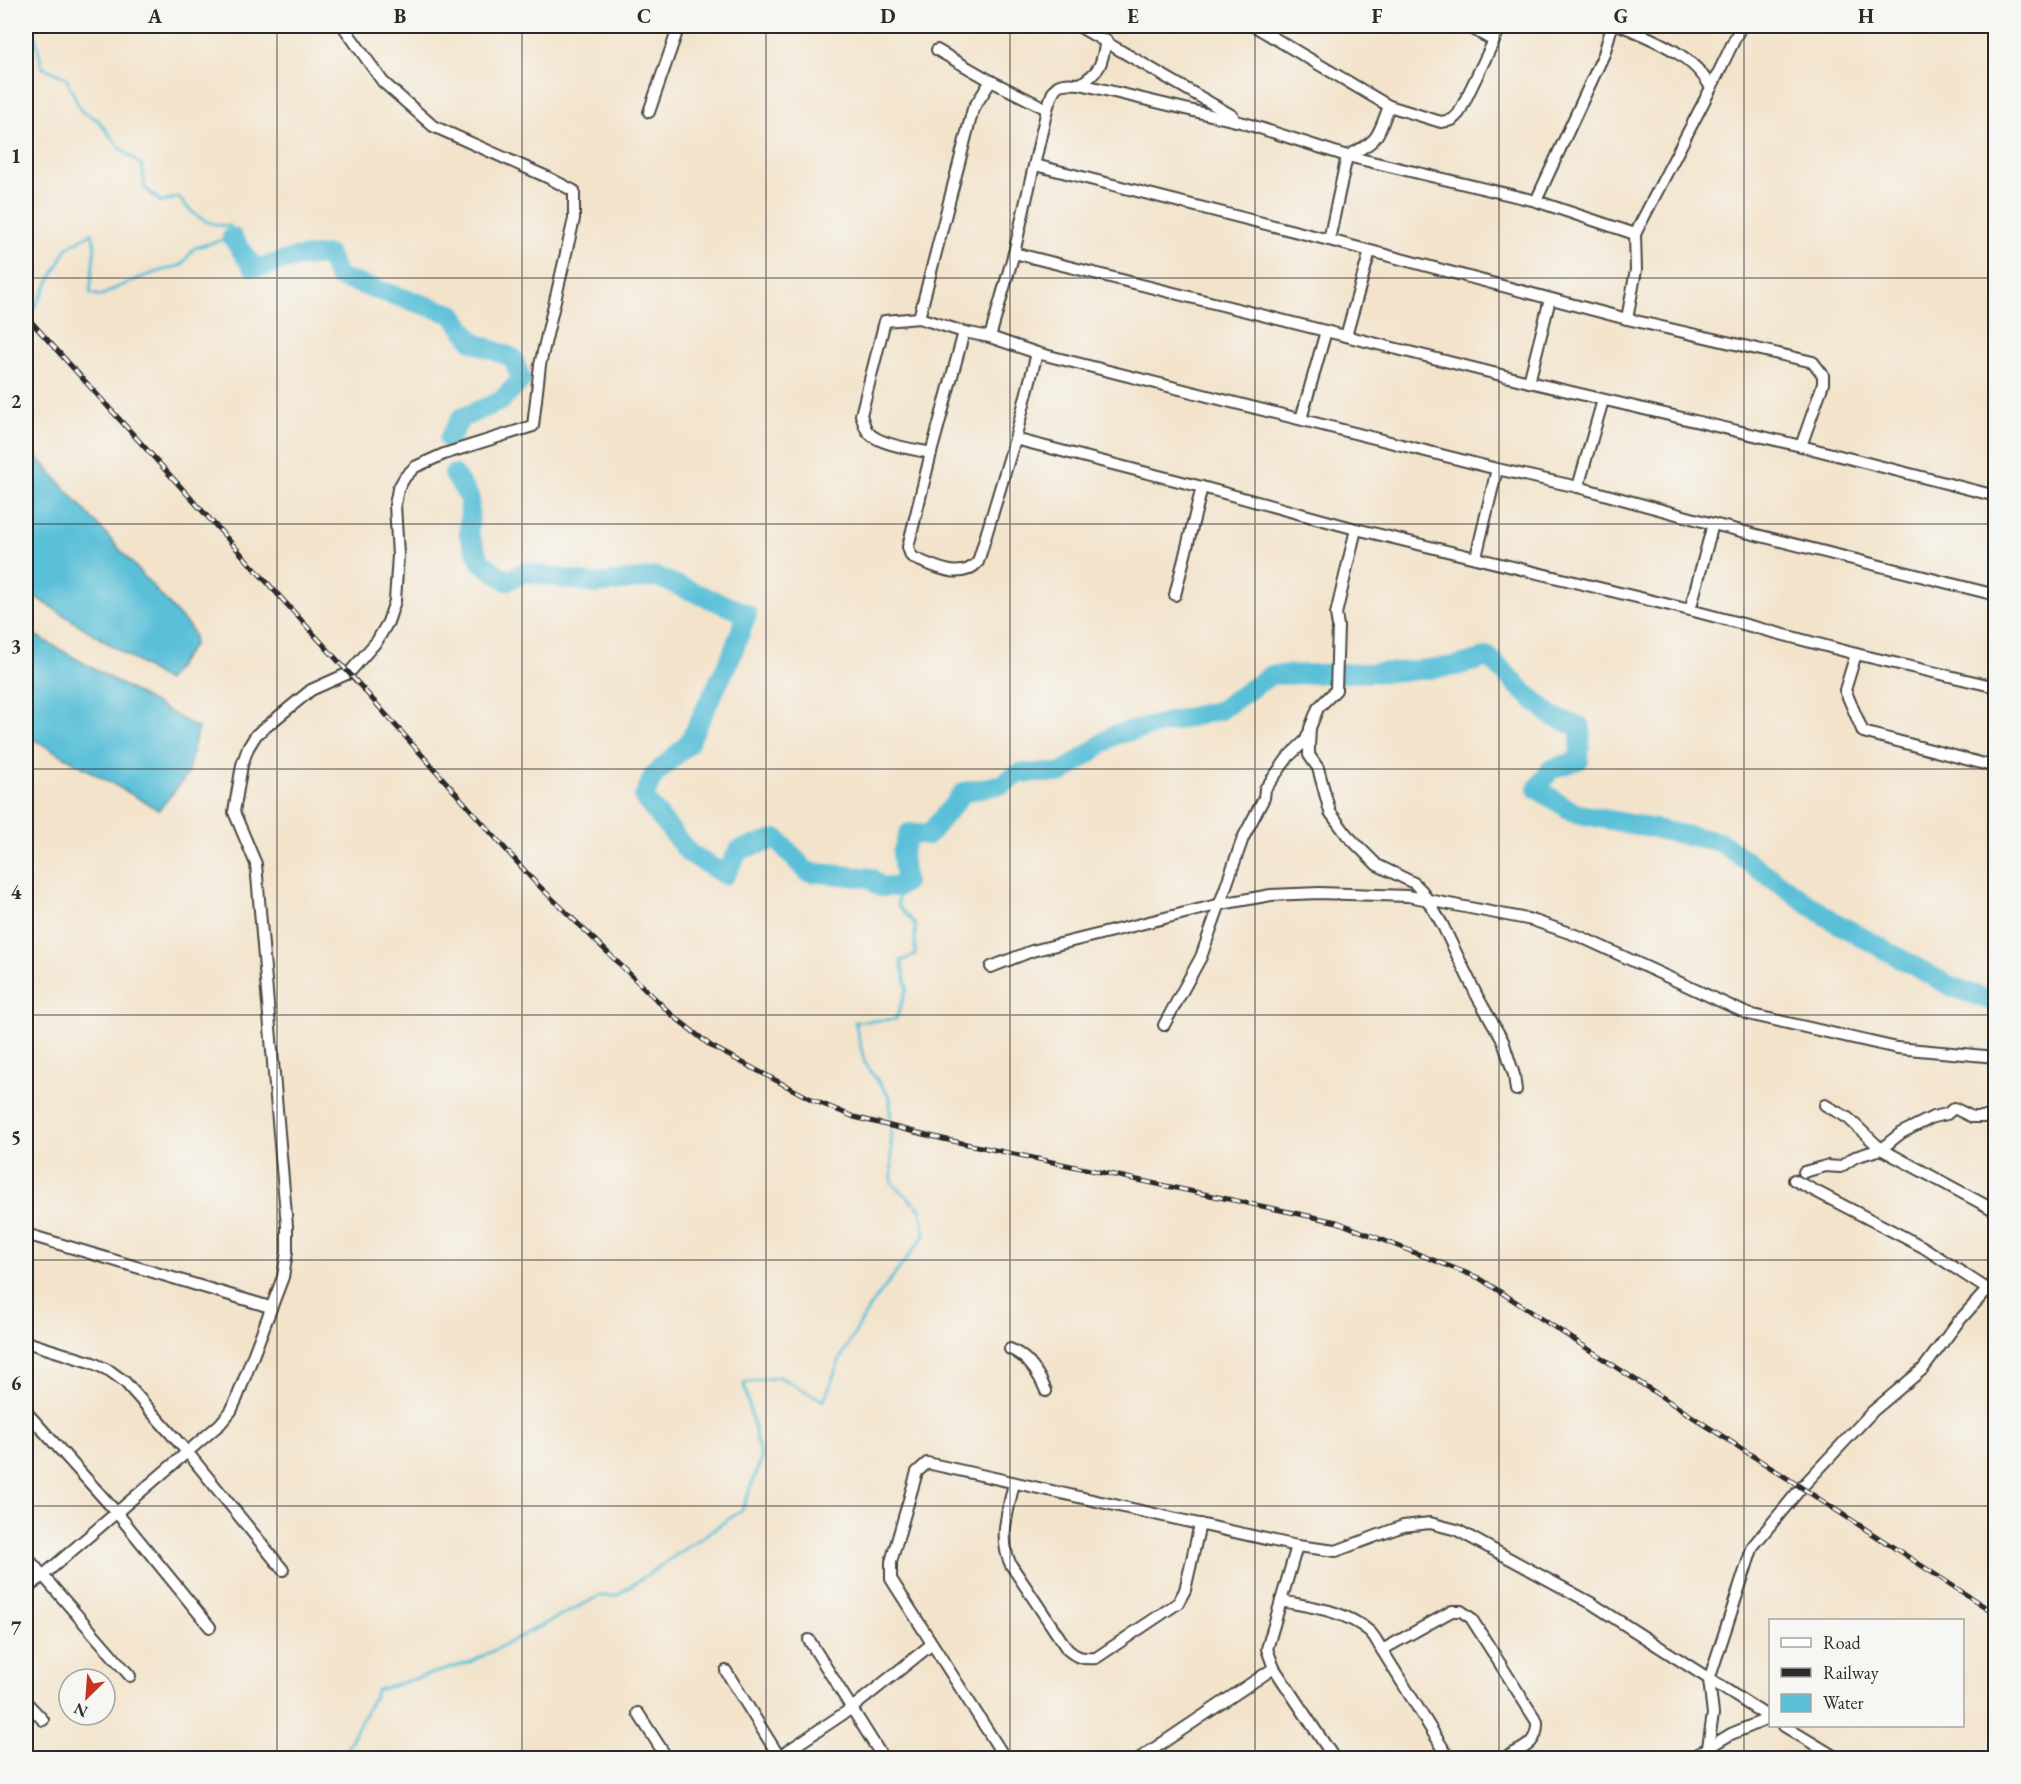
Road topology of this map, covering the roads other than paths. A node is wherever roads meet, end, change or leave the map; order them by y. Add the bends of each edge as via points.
1 (343, 26) edge
2 (679, 26) edge
3 (1078, 26) edge
4 (1254, 26) edge
5 (1467, 26) edge
6 (1501, 26) edge
7 (1612, 26) edge
8 (1622, 26) edge
9 (1741, 26) edge
10 (1106, 40) junction
11 (1494, 41) junction
12 (937, 50) dead end
13 (991, 81) junction
14 (1080, 84) junction
15 (1711, 88) junction
16 (1389, 106) junction
17 (1047, 109) junction
18 (649, 112) dead end
19 (1244, 123) junction
20 (1347, 156) junction
21 (1035, 165) junction
22 (1536, 201) junction
23 (1635, 234) junction
24 (1329, 240) junction
25 (1370, 251) junction
26 (1014, 253) junction
27 (1550, 299) junction
28 (919, 318) junction
29 (1627, 319) junction
30 (1326, 331) junction
31 (964, 332) junction
32 (1346, 336) junction
33 (990, 337) junction
34 (1037, 353) junction
35 (1529, 382) junction
36 (1603, 400) junction
37 (1301, 419) junction
38 (1016, 439) junction
39 (1801, 446) junction
40 (931, 453) junction
41 (1497, 470) junction
42 (1202, 487) junction
43 (1578, 487) junction
44 (1995, 496) edge
45 (1713, 524) junction
46 (1356, 530) junction
47 (1476, 557) junction
48 (1174, 595) dead end
49 (1995, 595) edge
50 (1690, 610) junction
51 (1856, 654) junction
52 (1995, 687) edge
53 (1310, 728) junction
54 (1995, 767) edge
55 (1425, 899) junction
56 (1221, 904) junction
57 (991, 967) dead end
58 (1164, 1025) dead end
59 (1995, 1057) edge
60 (1516, 1090) dead end
61 (1825, 1105) dead end
62 (1995, 1117) edge
63 (1881, 1149) junction
64 (1804, 1172) dead end
65 (1794, 1180) dead end
66 (1995, 1211) edge
67 (26, 1234) edge
68 (1995, 1280) edge
69 (1987, 1289) junction
70 (270, 1307) junction
71 (26, 1342) edge
72 (1010, 1349) dead end
73 (1046, 1391) dead end
74 (29, 1414) dead end
75 (188, 1453) junction
76 (1014, 1483) junction
77 (117, 1513) junction
78 (1200, 1524) junction
79 (1297, 1546) junction
80 (26, 1556) edge
81 (283, 1570) dead end
82 (42, 1576) junction
83 (26, 1590) edge
84 (1281, 1601) junction
85 (210, 1627) dead end
86 (809, 1640) dead end
87 (932, 1644) junction
88 (1382, 1650) junction
89 (1274, 1668) junction
90 (726, 1671) dead end
91 (130, 1676) dead end
92 (1709, 1680) junction
93 (26, 1702) edge
94 (852, 1708) junction
95 (638, 1713) dead end
96 (1769, 1717) edge
97 (1769, 1718) edge
98 (43, 1720) dead end
99 (1786, 1727) edge
100 (1708, 1747) junction
101 (667, 1758) edge
102 (779, 1758) edge
103 (882, 1758) edge
104 (1005, 1758) edge
105 (1140, 1758) edge
106 (1334, 1758) edge
107 (1449, 1758) edge
108 (1505, 1758) edge
109 (1691, 1758) edge
110 (1836, 1758) edge

1 - 70 street via 383,82 433,126 574,191 574,219 540,365 533,426 444,454 415,467 405,477 395,505 398,579 388,622 349,673 311,690 256,735 242,765 234,813 256,864 287,1226 283,1277
2 - 18 street
3 - 10 street
4 - 16 street
5 - 11 street
6 - 11 street
7 - 22 street via 1604,54
8 - 15 street via 1664,45 1698,68
9 - 15 street
10 - 14 street via 1099,69
10 - 19 street
11 - 16 street via 1452,120 1441,122
12 - 13 street
13 - 17 street
13 - 28 street via 973,109
14 - 17 street via 1058,84
14 - 19 street
15 - 23 street
16 - 20 street via 1375,141
17 - 21 street
19 - 20 street
20 - 22 street
20 - 24 street
21 - 24 street
21 - 26 street
22 - 23 street
23 - 29 street via 1636,270
24 - 25 street
25 - 27 street
25 - 32 street
26 - 30 street
26 - 33 street
27 - 29 street
27 - 35 street
28 - 31 street
28 - 40 street via 885,321 861,415 875,438
29 - 39 street via 1813,362 1823,375 1823,384
30 - 32 street
30 - 37 street
31 - 33 street
31 - 40 street
32 - 35 street
33 - 34 street
34 - 37 street
34 - 38 street
35 - 36 street
36 - 39 street
36 - 43 street
37 - 41 street
38 - 40 street via 982,552 974,566 964,572 920,561 909,552
38 - 42 street
39 - 44 street
41 - 43 street
41 - 47 street
42 - 46 street
42 - 48 street
43 - 45 street
45 - 49 street
45 - 50 street
46 - 47 street
46 - 53 street via 1336,614 1336,690 1318,708
47 - 50 street
50 - 51 street
51 - 52 street
51 - 54 street via 1845,690 1863,732
53 - 55 street via 1309,755 1318,768 1336,821 1377,865 1414,883
53 - 56 street via 1306,740 1288,756 1265,789 1243,838
55 - 56 street via 1319,893 1271,895
55 - 59 street via 1532,920 1581,937 1748,1014 1897,1048
55 - 60 street via 1503,1041
56 - 57 street via 1032,951
56 - 58 street via 1201,957
61 - 63 street via 1848,1118
62 - 63 street via 1972,1117 1954,1108 1901,1132
63 - 64 street via 1855,1157 1840,1167
63 - 66 street
65 - 69 street via 1923,1247
67 - 70 street
68 - 69 street
69 - 92 street via 1923,1369 1874,1411 1753,1546
70 - 75 street via 231,1411
71 - 75 street via 110,1371
72 - 73 street via 1032,1366
74 - 77 street
75 - 77 street
75 - 81 street
76 - 78 street
76 - 78 street via 1004,1537 1005,1553 1067,1649 1084,1659 1096,1658 1178,1603 1185,1590
76 - 87 street via 927,1463 917,1472 891,1562 891,1579
77 - 82 street
77 - 85 street
78 - 79 street
79 - 84 street
79 - 92 street via 1336,1551 1403,1526 1430,1523 1457,1530 1591,1603
80 - 82 street
82 - 83 street
82 - 91 street
84 - 88 street via 1349,1618 1371,1632
84 - 89 street via 1268,1649
86 - 94 street
87 - 94 street
87 - 104 street
88 - 107 street
88 - 108 street via 1452,1611 1461,1611 1471,1618 1537,1722 1538,1733 1532,1743
89 - 105 street
89 - 106 street
90 - 102 street
92 - 96 street
92 - 100 street via 1713,1714
93 - 98 street
94 - 102 street
94 - 103 street
95 - 101 street
97 - 100 street
99 - 110 street
100 - 109 street

